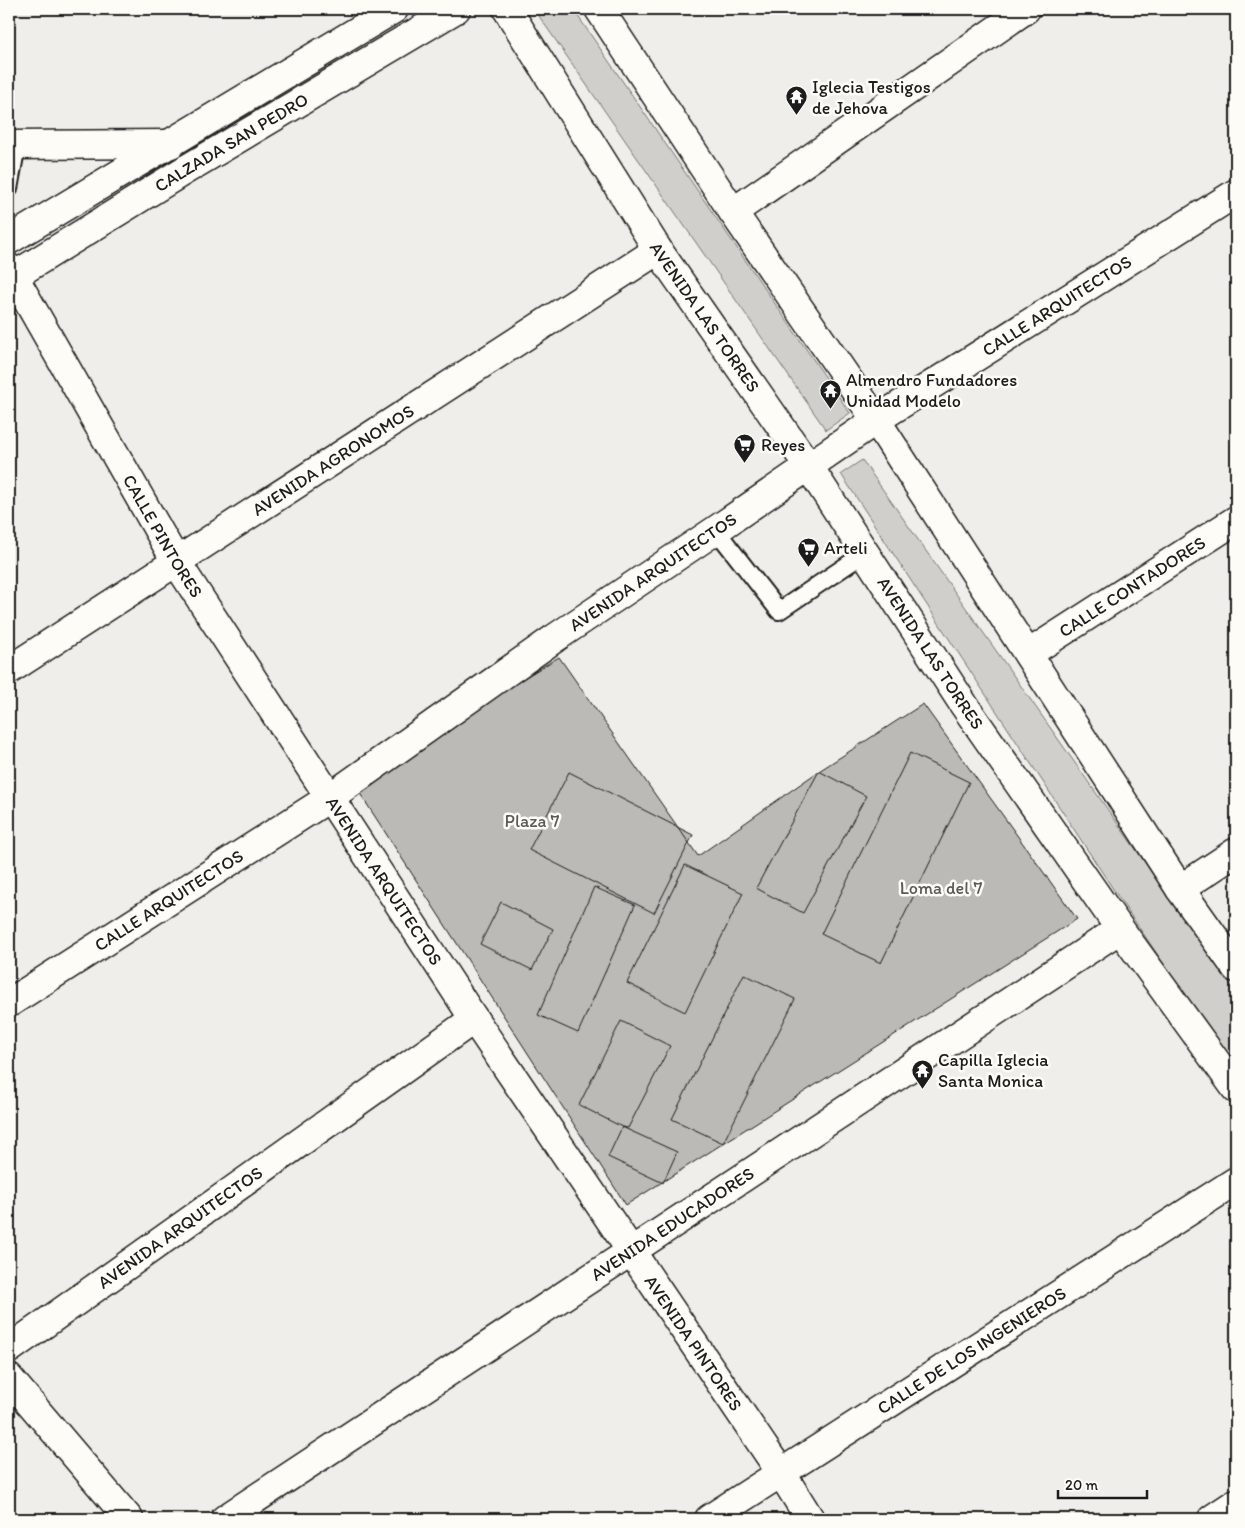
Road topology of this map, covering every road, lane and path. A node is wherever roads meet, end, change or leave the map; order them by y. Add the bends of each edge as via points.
1 (394, 9) edge
2 (456, 9) edge
3 (507, 9) edge
4 (599, 9) edge
5 (1026, 9) edge
6 (170, 144) junction
7 (13, 145) edge
8 (9, 188) edge
9 (1236, 193) edge
10 (733, 212) junction
11 (9, 240) edge
12 (658, 250) junction
13 (10, 275) edge
14 (876, 420) junction
15 (809, 467) junction
16 (1236, 520) edge
17 (716, 530) junction
18 (865, 553) junction
19 (177, 563) junction
20 (1028, 654) junction
21 (9, 670) edge
22 (329, 798) junction
23 (1236, 852) edge
24 (1180, 889) junction
25 (1120, 929) junction
26 (1236, 968) edge
27 (9, 1003) edge
28 (474, 1019) junction
29 (1236, 1089) edge
30 (1236, 1181) edge
31 (631, 1250) junction
32 (9, 1349) edge
33 (9, 1378) edge
34 (782, 1474) junction
35 (1236, 1503) edge
36 (129, 1519) edge
37 (225, 1519) edge
38 (709, 1519) edge
39 (810, 1519) edge
40 (1212, 1519) edge

1 - 6 street, CALZADA SAN PEDRO
2 - 13 street, CALZADA SAN PEDRO
3 - 12 street, AVENIDA LAS TORRES
4 - 10 street
5 - 10 street
6 - 7 street
6 - 11 street, CALZADA SAN PEDRO
7 - 8 lane
9 - 14 street, CALLE ARQUITECTOS
10 - 14 street
12 - 15 street, AVENIDA LAS TORRES
12 - 19 street, AVENIDA AGRONOMOS
13 - 19 street, CALLE PINTORES
14 - 15 street, AVENIDA ARQUITECTOS
14 - 20 street
15 - 17 street, AVENIDA ARQUITECTOS
15 - 18 street, AVENIDA LAS TORRES
16 - 20 street, CALLE CONTADORES
17 - 18 lane via 779,610
17 - 22 street, AVENIDA ARQUITECTOS via 555,638
18 - 25 street, AVENIDA LAS TORRES via 964,705
19 - 21 street, AVENIDA AGRONOMOS
19 - 22 street, CALLE PINTORES
20 - 24 street
22 - 27 street, CALLE ARQUITECTOS
22 - 28 street, AVENIDA ARQUITECTOS
23 - 24 street
24 - 26 street
25 - 29 street, AVENIDA LAS TORRES
25 - 31 street, AVENIDA EDUCADORES
28 - 31 street, AVENIDA PINTORES
28 - 32 street, AVENIDA ARQUITECTOS
30 - 34 street, CALLE DE LOS INGENIEROS
31 - 34 street, AVENIDA PINTORES
31 - 37 street, AVENIDA EDUCADORES
33 - 36 street
34 - 38 street, CALLE DE LOS INGENIEROS
34 - 39 street, AVENIDA PINTORES
35 - 40 street

